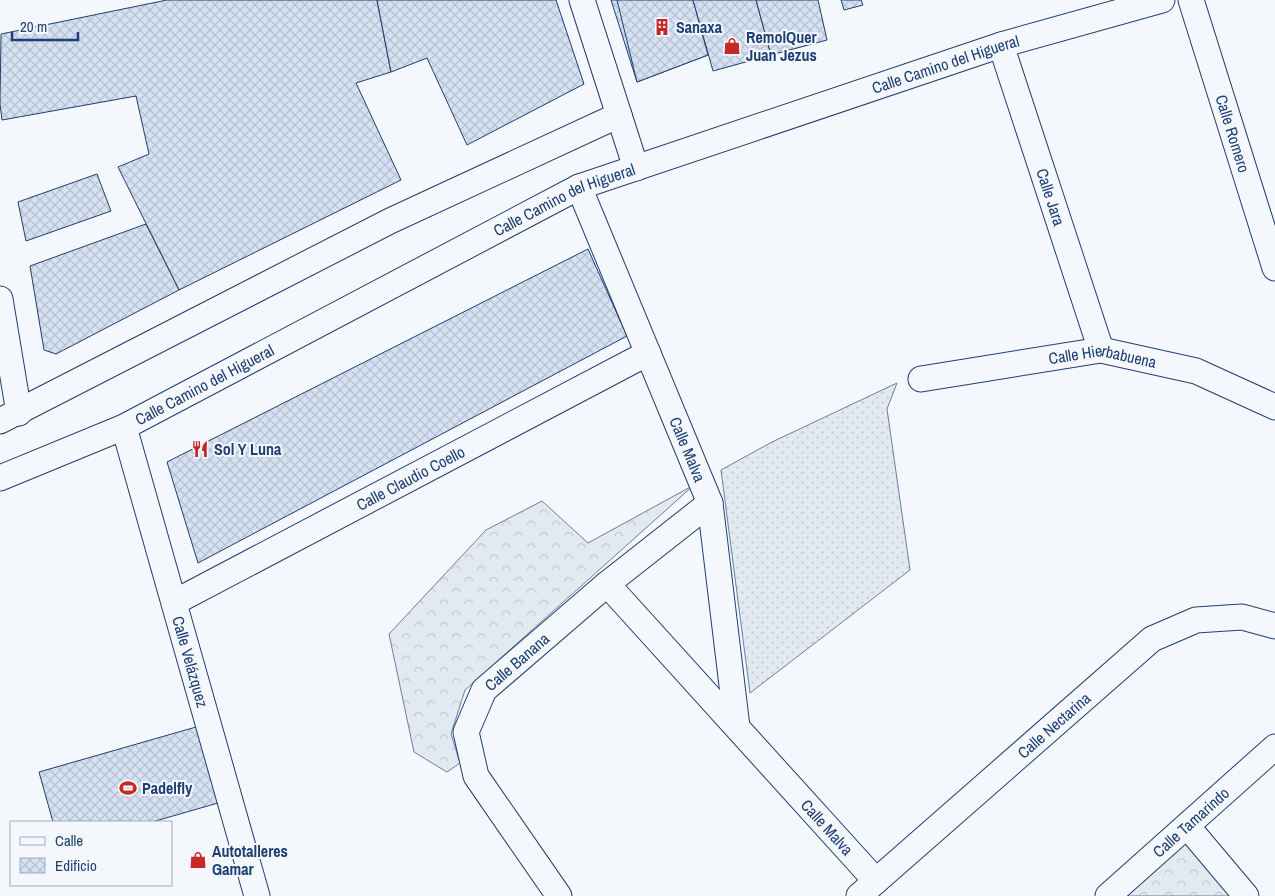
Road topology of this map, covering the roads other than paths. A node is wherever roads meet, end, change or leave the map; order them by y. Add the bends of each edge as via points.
1 (582, 0) edge
2 (1162, 0) edge
3 (1191, 0) edge
4 (1000, 45) junction
5 (619, 116) junction
6 (636, 168) junction
7 (579, 187) junction
8 (1275, 268) edge
9 (0, 299) edge
10 (1101, 350) junction
11 (648, 353) junction
12 (921, 379) dead end
13 (1275, 407) edge
14 (9, 417) edge
15 (124, 427) junction
16 (0, 478) edge
17 (710, 503) junction
18 (606, 584) junction
19 (175, 602) junction
20 (1275, 626) edge
21 (737, 728) junction
22 (1275, 747) edge
23 (1187, 826) junction
24 (867, 888) edge
25 (257, 896) edge
26 (559, 896) edge
27 (1108, 896) edge
28 (1246, 896) edge

1 - 5 street
2 - 4 street, Calle Camino del Higueral
3 - 8 street, Calle Romero
4 - 6 street, Calle Camino del Higueral
4 - 10 street, Calle Jara
5 - 6 street
5 - 14 street via 390,221
6 - 7 street, Calle Camino del Higueral
7 - 11 street, Calle Malva
7 - 15 street, Calle Camino del Higueral
9 - 14 street
10 - 12 street, Calle Hierbabuena
10 - 13 street, Calle Hierbabuena via 1196,371
11 - 17 street, Calle Malva
11 - 19 street, Calle Claudio Coello
15 - 16 street, Calle Camino del Higueral
15 - 19 street, Calle Velázquez
17 - 18 street, Calle Banana
17 - 21 street, Calle Malva
18 - 21 street, Calle Malva
18 - 26 street, Calle Banana via 484,690 466,732 476,776
19 - 25 street, Calle Velázquez
20 - 24 street, Calle Nectarina via 1242,617 1196,620 1152,639
21 - 24 street, Calle Malva
22 - 23 street, Calle Tamarindo
23 - 27 street, Calle Tamarindo
23 - 28 street

